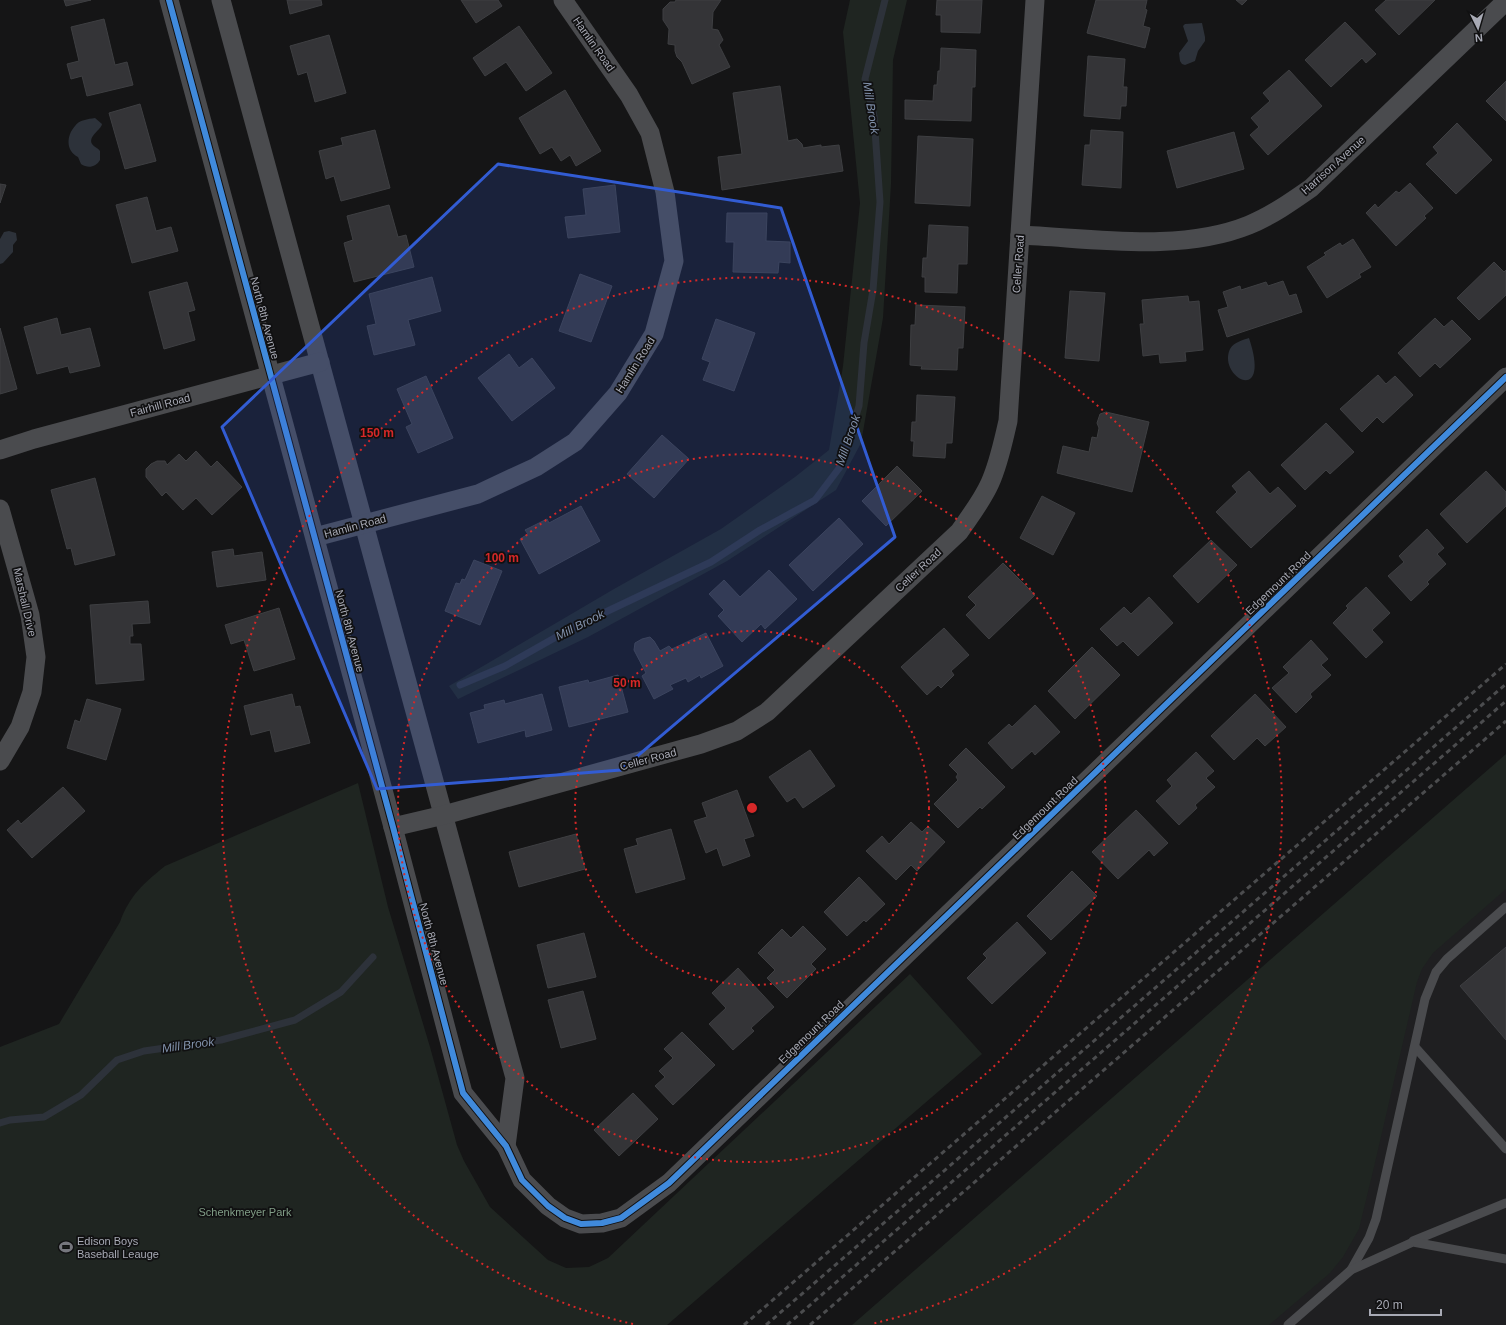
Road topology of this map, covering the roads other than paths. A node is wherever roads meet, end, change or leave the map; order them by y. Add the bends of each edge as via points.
1 (168, 0) edge
2 (221, 0) edge
3 (563, 0) edge
4 (1035, 0) edge
5 (1506, 1) edge
6 (1020, 235) junction
7 (320, 362) junction
8 (270, 375) junction
9 (1506, 377) edge
10 (0, 450) edge
11 (0, 509) edge
12 (365, 524) junction
13 (315, 537) junction
14 (0, 761) edge
15 (444, 815) junction
16 (393, 828) junction
17 (1506, 907) edge
18 (1415, 1047) junction
19 (506, 1146) junction
20 (1506, 1149) edge
21 (1506, 1203) edge
22 (581, 1224) joint
23 (1413, 1242) junction
24 (1506, 1259) edge
25 (1351, 1270) junction
26 (1288, 1325) edge

1 - 8 street, North 8th Avenue
2 - 7 street
3 - 12 street, Hamlin Road via 629,95 650,133 665,192 674,261 654,334 618,393 575,442 536,467 478,494
4 - 6 street, Celler Road
5 - 6 street, Harrison Avenue via 1311,188 1281,209 1248,225 1216,235 1156,242
6 - 15 street, Celler Road via 1008,421 1001,454 990,483 959,532 767,712 737,731 702,744
7 - 8 street, Fairhill Road
7 - 12 street
8 - 10 street, Fairhill Road
8 - 13 street, North 8th Avenue
9 - 22 street, Edgemount Road via 669,1183 621,1218 602,1223
11 - 14 street, Marshall Drive via 30,615 36,657 32,692 20,727
12 - 13 street, Hamlin Road
12 - 15 street
13 - 16 street, North 8th Avenue
15 - 16 street, Celler Road
15 - 19 street via 515,1078
16 - 19 street, North 8th Avenue via 463,1093
17 - 18 lane via 1447,959 1436,972 1425,999
18 - 20 lane
18 - 25 lane via 1376,1219 1370,1238
19 - 22 street, North 8th Avenue via 522,1180 564,1218
21 - 23 lane
23 - 24 lane
23 - 25 lane
25 - 26 lane

